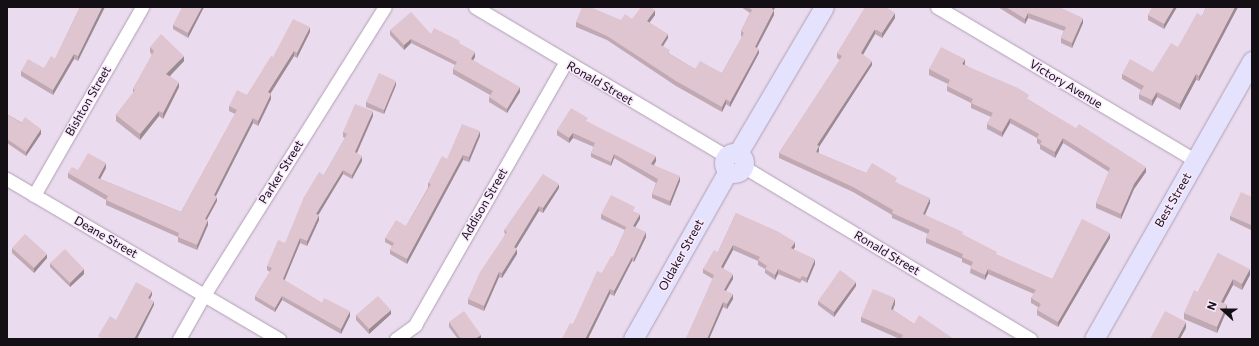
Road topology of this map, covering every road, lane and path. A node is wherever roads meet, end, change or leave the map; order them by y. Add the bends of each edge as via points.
1 (142, 7) edge
2 (385, 7) edge
3 (475, 7) edge
4 (824, 7) edge
5 (937, 7) edge
6 (1252, 61) edge
7 (565, 63) junction
8 (1196, 161) junction
9 (734, 162) junction
10 (7, 179) edge
11 (34, 195) junction
12 (204, 295) junction
13 (179, 339) edge
14 (279, 339) edge
15 (396, 339) edge
16 (633, 339) edge
17 (1030, 339) edge
18 (1094, 339) edge

1 - 11 street, Bishton Street
2 - 12 street, Parker Street
3 - 7 street, Ronald Street
4 - 9 street, Oldaker Street
5 - 8 street, Victory Avenue
6 - 8 street, Best Street
7 - 9 street, Ronald Street
7 - 15 street, Addison Street via 415,325
8 - 18 street, Best Street
9 - 16 street, Oldaker Street
9 - 17 street, Ronald Street
10 - 11 street, Deane Street
11 - 12 street, Deane Street
12 - 13 street, Parker Street
12 - 14 street

